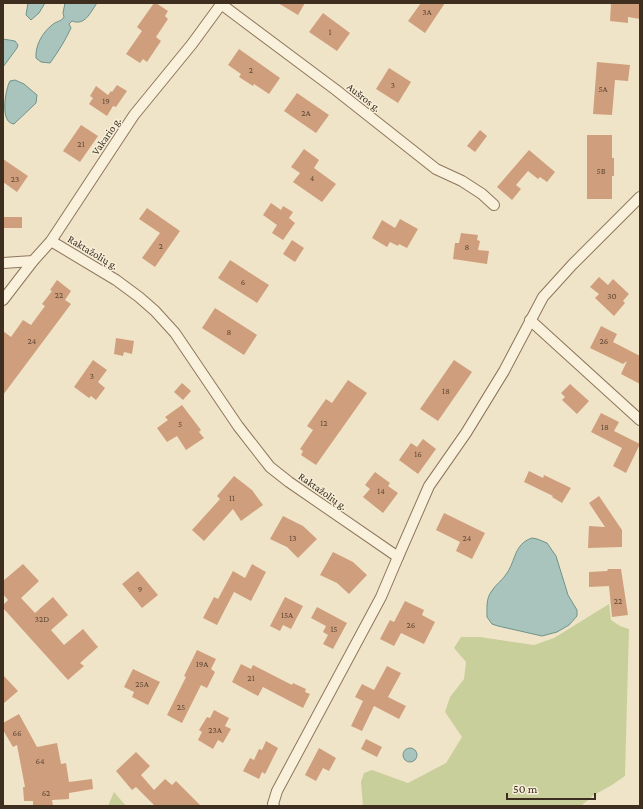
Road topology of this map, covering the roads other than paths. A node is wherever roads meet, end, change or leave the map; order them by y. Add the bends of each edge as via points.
1 (222, 3) edge
2 (640, 197) edge
3 (494, 205) dead end
4 (51, 241) junction
5 (33, 261) junction
6 (3, 263) edge
7 (3, 300) edge
8 (530, 320) junction
9 (640, 420) edge
10 (398, 557) junction
11 (274, 806) edge

1 - 3 street, Aušros g. via 436,169 462,181
1 - 4 street, Vakario g. via 134,115
2 - 8 street via 543,297
4 - 5 street, Vakario g.
4 - 10 street, Raktažolių g. via 116,280 155,311 175,333 238,426 270,467
5 - 6 street
5 - 7 street, Vakario g.
8 - 9 street
8 - 10 street via 504,371 466,433 429,486
10 - 11 street via 381,597 277,791

